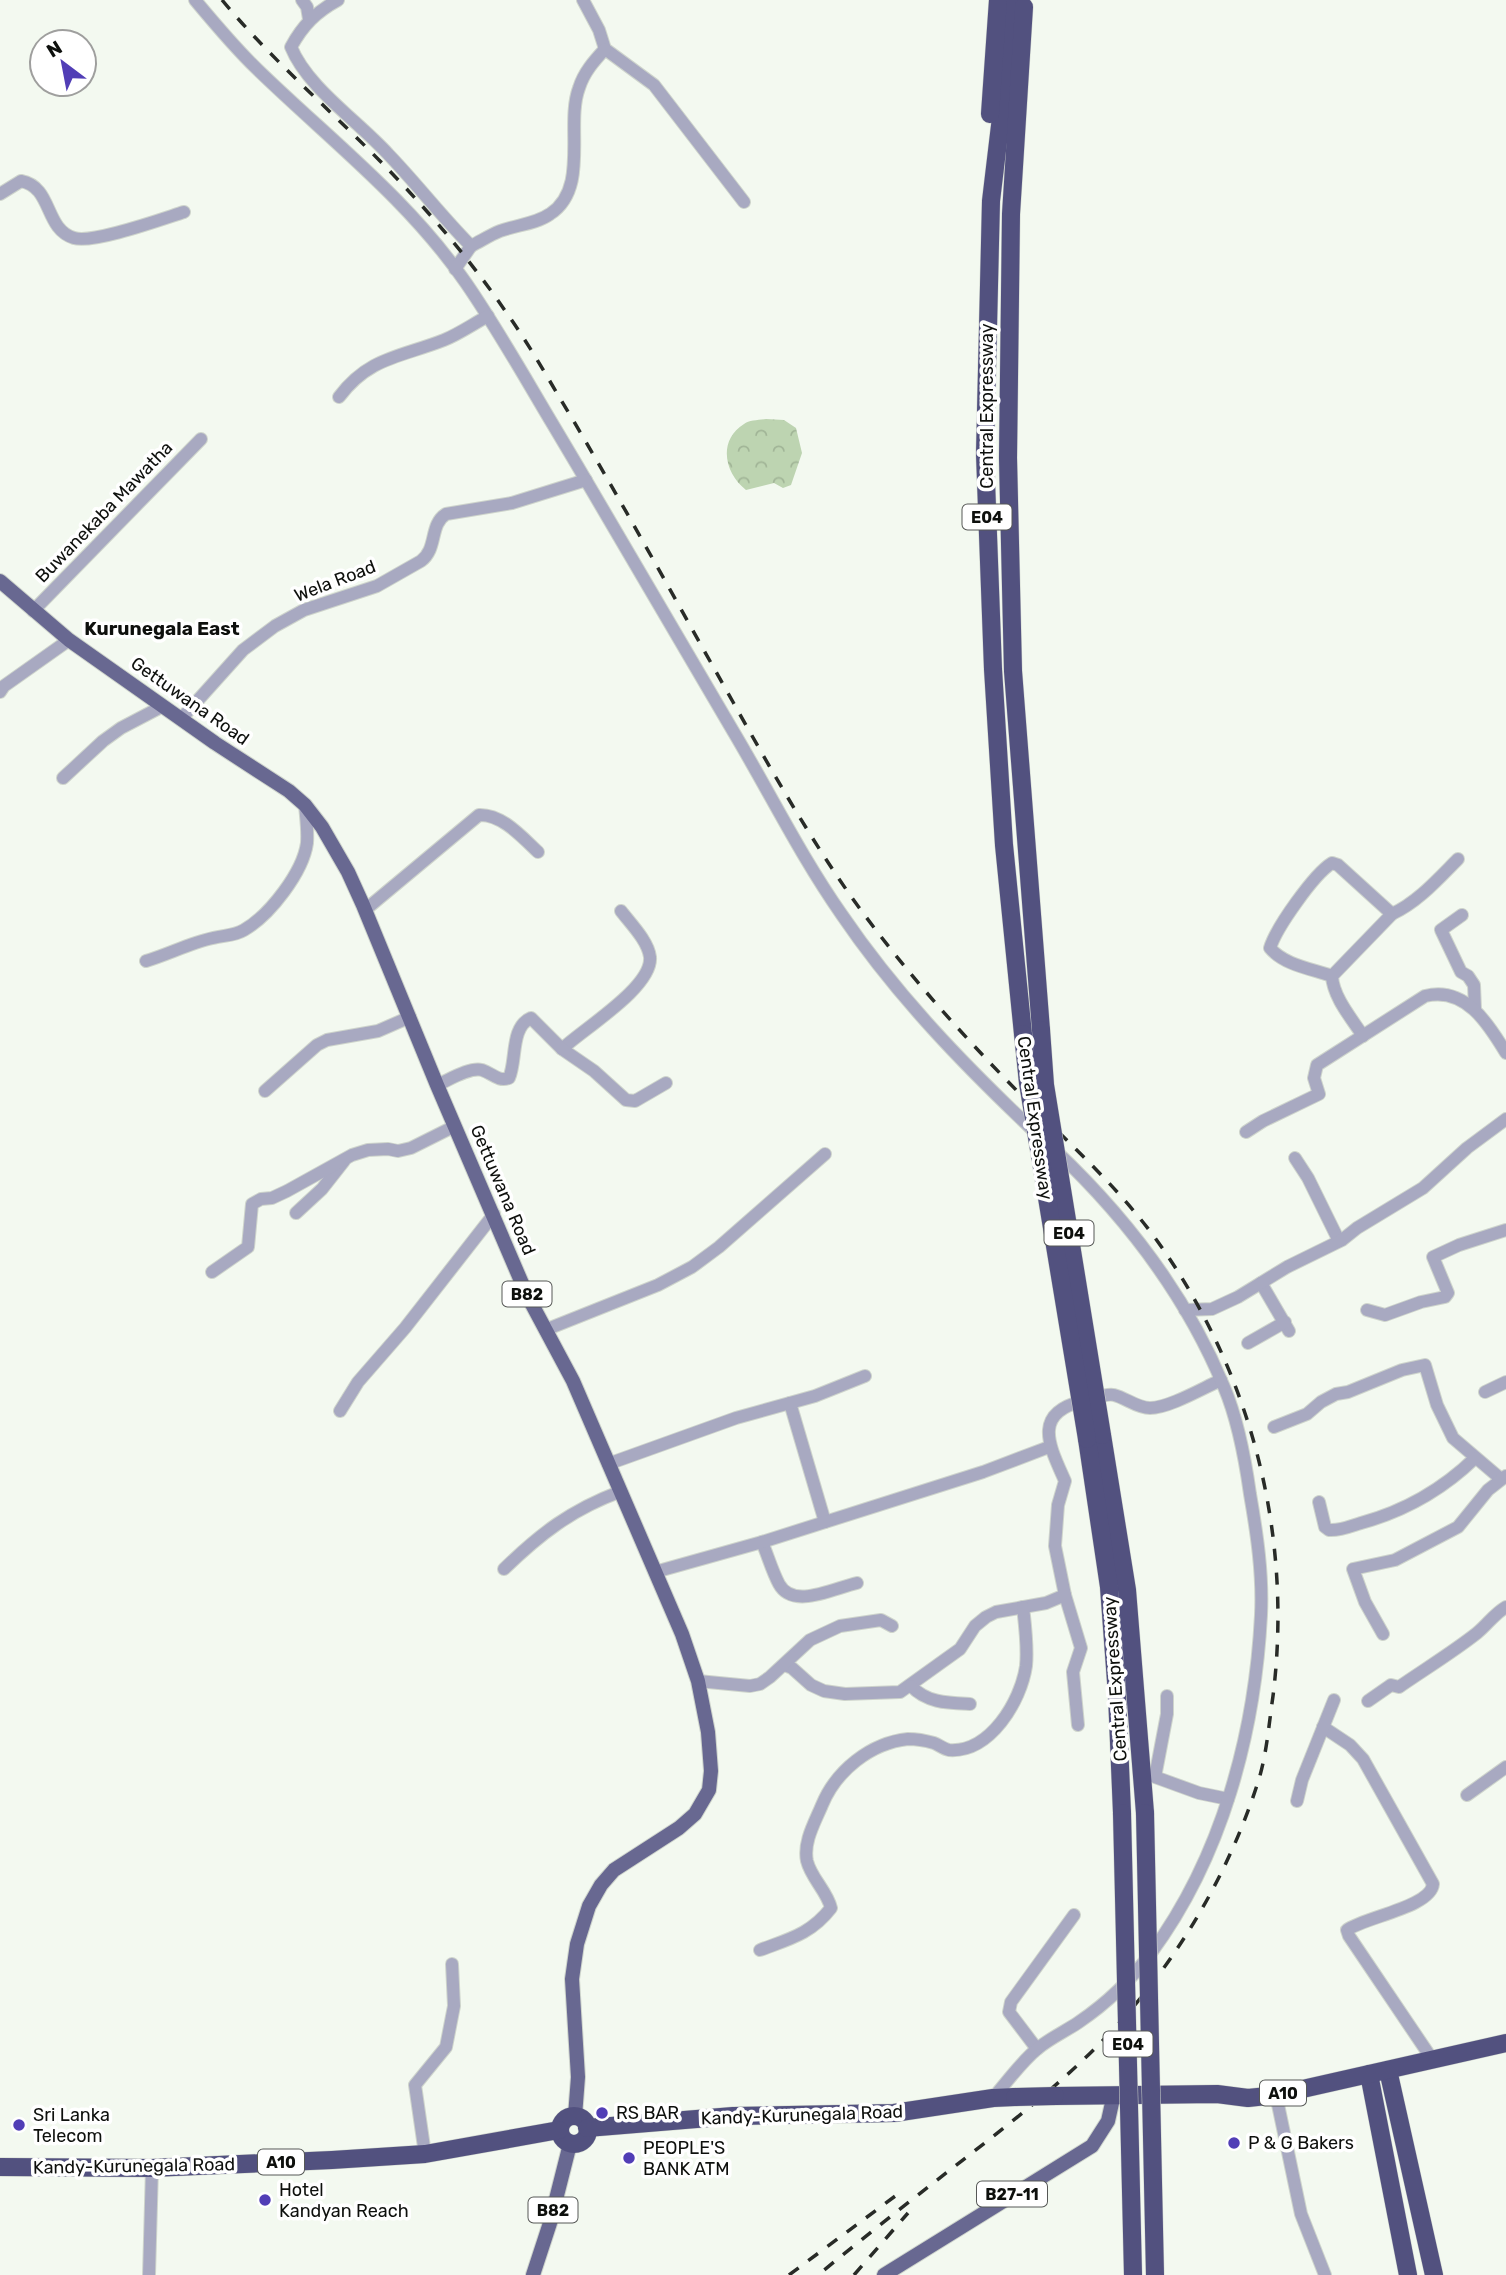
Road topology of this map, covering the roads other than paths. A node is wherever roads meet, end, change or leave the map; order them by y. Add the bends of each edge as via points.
1 (195, 0) edge
2 (302, 0) edge
3 (338, 0) edge
4 (583, 0) edge
5 (998, 0) edge
6 (1015, 0) edge
7 (1023, 0) edge
8 (309, 19) junction
9 (605, 49) junction
10 (0, 194) edge
11 (991, 201) junction
12 (744, 202) dead end
13 (184, 212) dead end
14 (471, 246) junction
15 (456, 269) junction
16 (488, 316) junction
17 (339, 397) dead end
18 (201, 439) dead end
19 (586, 480) junction
20 (0, 581) edge
21 (33, 611) junction
22 (69, 640) junction
23 (0, 692) edge
24 (163, 706) junction
25 (181, 719) junction
26 (63, 778) dead end
27 (305, 805) junction
28 (538, 852) dead end
29 (1458, 859) dead end
30 (365, 910) junction
31 (621, 911) dead end
32 (1392, 914) junction
33 (1462, 915) dead end
34 (146, 961) dead end
35 (1332, 976) junction
36 (1475, 1009) junction
37 (410, 1017) junction
38 (1363, 1037) junction
39 (562, 1049) junction
40 (1506, 1053) edge
41 (666, 1083) dead end
42 (437, 1085) junction
43 (265, 1091) dead end
44 (1506, 1119) edge
45 (455, 1126) junction
46 (1246, 1132) dead end
47 (825, 1154) dead end
48 (346, 1158) junction
49 (1295, 1158) dead end
50 (296, 1213) dead end
51 (494, 1214) junction
52 (1506, 1230) edge
53 (1339, 1241) junction
54 (212, 1272) dead end
55 (1261, 1283) junction
56 (1185, 1310) junction
57 (1367, 1310) dead end
58 (545, 1330) junction
59 (1248, 1343) dead end
60 (865, 1376) dead end
61 (1221, 1380) junction
62 (1506, 1382) edge
63 (1485, 1392) dead end
64 (790, 1403) junction
65 (340, 1410) dead end
66 (1274, 1427) dead end
67 (1094, 1437) junction
68 (1049, 1447) junction
69 (1475, 1458) junction
70 (608, 1464) junction
71 (1504, 1478) edge
72 (619, 1492) junction
73 (1319, 1502) dead end
74 (825, 1522) junction
75 (762, 1542) junction
76 (504, 1569) dead end
77 (655, 1572) junction
78 (856, 1583) dead end
79 (1065, 1595) junction
80 (1023, 1607) junction
81 (1506, 1607) edge
82 (892, 1626) dead end
83 (1383, 1634) dead end
84 (784, 1665) junction
85 (698, 1681) junction
86 (911, 1686) junction
87 (1167, 1696) dead end
88 (1334, 1700) dead end
89 (1368, 1701) dead end
90 (970, 1704) dead end
91 (1079, 1726) dead end
92 (1323, 1727) junction
93 (1506, 1766) edge
94 (1467, 1795) dead end
95 (1228, 1799) junction
96 (1297, 1801) dead end
97 (1074, 1915) dead end
98 (760, 1950) dead end
99 (452, 1964) dead end
100 (1506, 2043) edge
101 (1037, 2049) junction
102 (1432, 2059) junction
103 (1388, 2070) junction
104 (1368, 2074) junction
105 (1114, 2094) junction
106 (1276, 2095) junction
107 (993, 2098) junction
108 (581, 2122) junction
109 (565, 2137) junction
110 (425, 2154) junction
111 (0, 2167) edge
112 (152, 2168) junction
113 (149, 2275) edge
114 (533, 2275) edge
115 (884, 2275) edge
116 (1133, 2275) edge
117 (1155, 2275) edge
118 (1325, 2275) edge
119 (1408, 2275) edge
120 (1434, 2275) edge

1 - 15 street via 255,68 371,172
2 - 8 street
3 - 8 street
4 - 9 street
5 - 11 highway via 985,178
6 - 11 highway, Central Expressway / E04
7 - 67 highway, Central Expressway / E04, bridge via 1011,214 1008,458 1013,671 1045,1086
8 - 14 street via 291,47 304,73 363,128
9 - 12 street via 654,85
9 - 14 street via 578,88 573,112 573,175 562,204 550,215
10 - 13 street via 27,182 44,197 54,225 76,239
11 - 67 highway, Central Expressway / E04, bridge via 985,454 1003,845 1028,1083
14 - 15 street
15 - 16 street
16 - 17 street via 448,339 383,359 350,382
16 - 19 street
18 - 21 street, Buwanekaba Mawatha
19 - 25 street, Wela Road via 512,503 439,518 428,556 377,586 304,610 275,626 243,650
19 - 56 street via 794,841 843,916 935,1033 1107,1202 1163,1272
20 - 21 main road, Gettuwana Road / B82
21 - 22 main road, Gettuwana Road / B82
22 - 23 street
22 - 24 main road, Gettuwana Road / B82
24 - 25 main road, Gettuwana Road / B82
24 - 26 street via 103,741
25 - 27 main road, Gettuwana Road / B82
27 - 30 main road, Gettuwana Road / B82 via 334,845
27 - 34 street via 307,843 302,861 262,916 230,936
28 - 30 street via 506,824 479,815
29 - 32 street
30 - 37 main road, Gettuwana Road / B82
31 - 39 street via 648,948 648,968 631,994
32 - 35 street
32 - 35 street via 1338,865 1332,863 1318,875 1270,948 1291,962
33 - 36 street via 1441,930 1461,972 1474,985
35 - 38 street
36 - 38 street via 1459,998 1439,993 1425,996
36 - 40 street
37 - 42 main road, Gettuwana Road / B82
37 - 43 street via 378,1031 327,1040
38 - 46 street via 1317,1065 1314,1078 1319,1094
39 - 41 street via 626,1100 635,1101
39 - 42 street via 531,1018 519,1032 509,1078 474,1070
42 - 45 main road, Gettuwana Road / B82
44 - 53 street via 1423,1188
45 - 48 street via 411,1148 368,1150
45 - 51 main road, Gettuwana Road / B82
47 - 58 street via 692,1267
48 - 50 street
48 - 54 street via 287,1191 252,1204 248,1247
49 - 53 street
51 - 58 main road, Gettuwana Road / B82
51 - 65 street
52 - 57 street via 1433,1257 1448,1293 1445,1297 1385,1315
53 - 55 street
55 - 56 street via 1212,1309
55 - 59 street via 1287,1327
56 - 61 street
58 - 70 main road, Gettuwana Road / B82 via 573,1381
60 - 64 street
61 - 68 street via 1150,1408 1112,1394 1067,1405 1049,1424
61 - 95 street via 1249,1482 1261,1614 1247,1728
62 - 63 street
64 - 70 street
64 - 74 street
66 - 69 street via 1307,1414 1336,1394 1425,1365 1453,1438
67 - 116 highway, Central Expressway / E04, bridge via 1118,1695
67 - 117 highway, Central Expressway / E04, bridge via 1128,1590 1145,1797
68 - 74 street
68 - 79 street via 1065,1481 1055,1546
69 - 71 street
69 - 73 street via 1408,1507 1341,1529 1325,1527
70 - 72 main road, Gettuwana Road / B82
71 - 83 street via 1458,1527 1395,1560 1353,1569
72 - 76 street via 562,1519
72 - 77 main road, Gettuwana Road / B82
74 - 75 street
75 - 77 street
75 - 78 street via 778,1583 792,1596 806,1597
77 - 85 main road, Gettuwana Road / B82
79 - 80 street
79 - 91 street via 1081,1648 1073,1672
80 - 86 street via 996,1612 980,1621 960,1649
80 - 98 street via 1026,1665 1008,1713 974,1745 948,1750 909,1739 865,1754 843,1773 828,1791 807,1845 807,1862 831,1909 818,1924
81 - 89 street via 1431,1666
82 - 84 street via 881,1620 840,1626 810,1640
84 - 85 street via 760,1684 750,1686
84 - 86 street via 824,1691 900,1692
85 - 108 main road, Gettuwana Road / B82 via 711,1755 706,1798 680,1828 607,1877 589,1906 577,1944 572,1979
86 - 90 street via 921,1697
87 - 95 street via 1156,1777
88 - 92 street
92 - 96 street
92 - 102 street via 1363,1759 1433,1884 1428,1895 1400,1910 1347,1930
93 - 94 street
95 - 101 street via 1196,1878 1150,1954 1098,2008
97 - 101 street via 1011,2002 1009,2012
99 - 110 street via 454,2006 446,2047 415,2085
100 - 102 highway, A10
101 - 107 street
102 - 103 highway, A10
103 - 104 highway, A10
103 - 120 highway
104 - 106 highway, A10
104 - 119 highway
105 - 106 highway, A10
105 - 107 highway, Kandy-Kurunegala Road / A10, bridge
105 - 115 main road, B27-11 via 1108,2121 1091,2146
106 - 118 street via 1301,2214
107 - 108 highway, Kandy-Kurunegala Road / A10 via 894,2113
108 - 109 highway via 565,2119
108 - 109 highway via 587,2135 583,2141
109 - 110 highway, Kandy-Kurunegala Road / A10
109 - 114 main road, B82 via 550,2223
110 - 112 highway, Kandy-Kurunegala Road / A10
111 - 112 highway, Kandy-Kurunegala Road / A10
112 - 113 street

